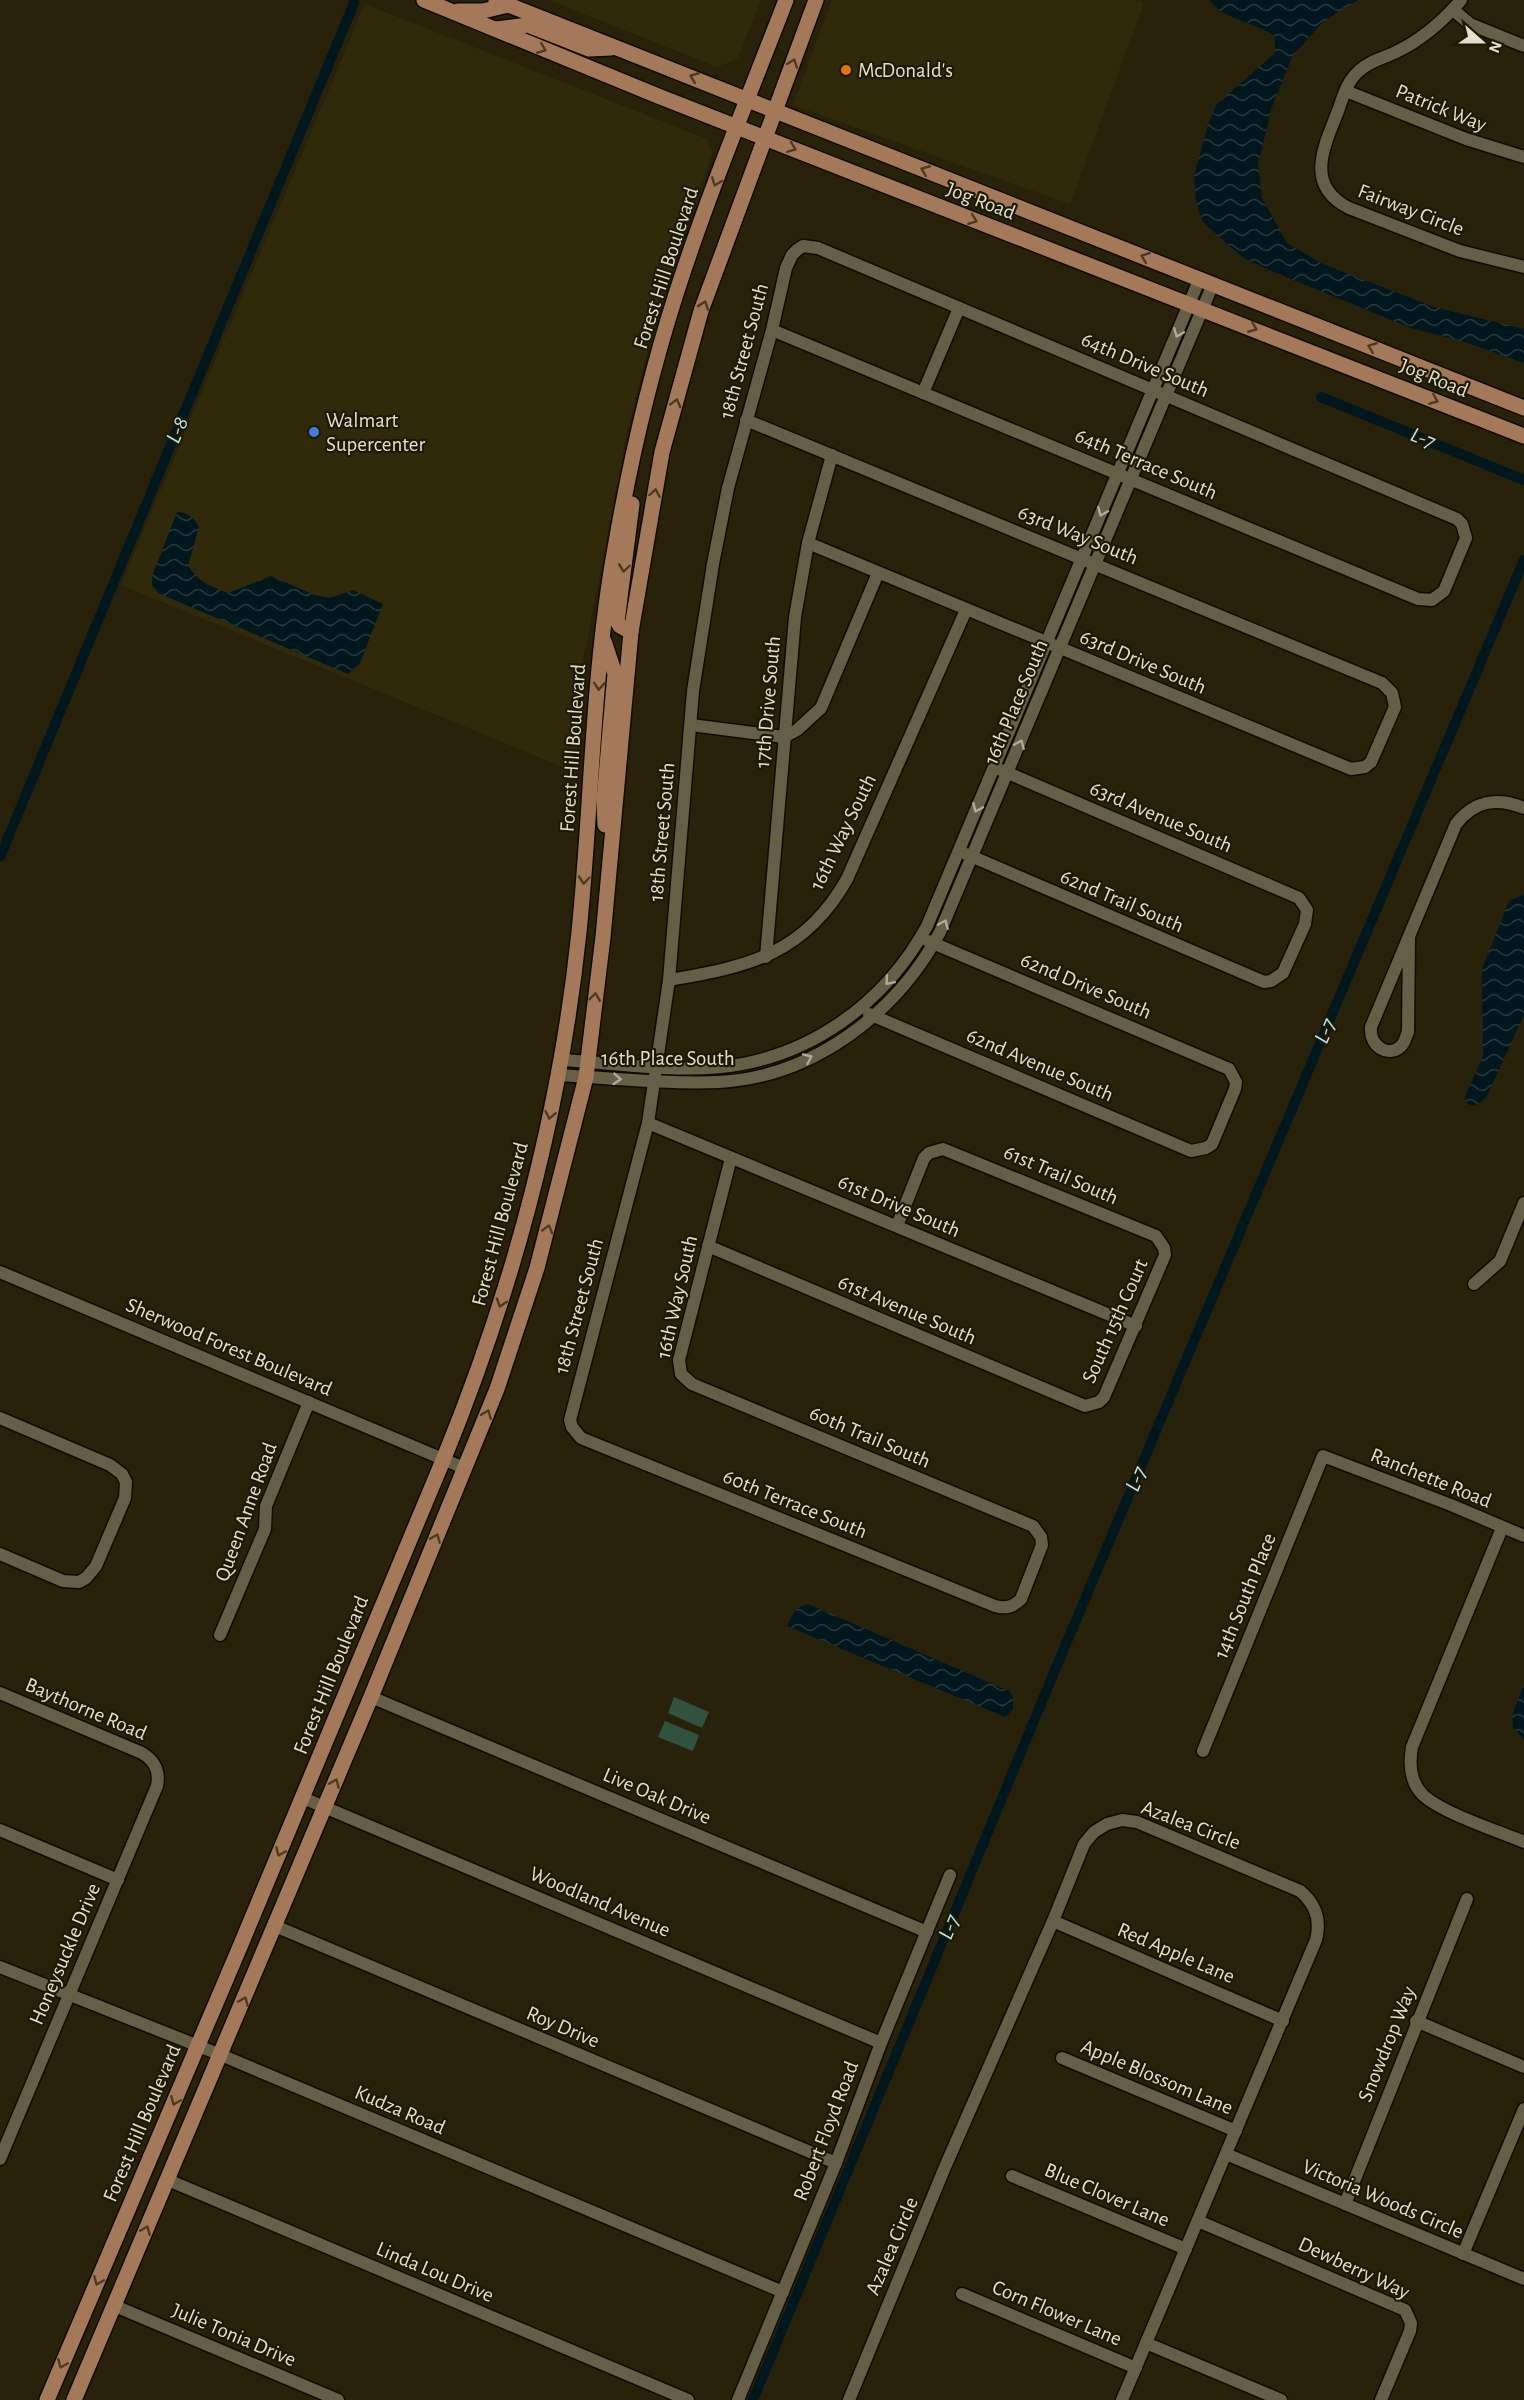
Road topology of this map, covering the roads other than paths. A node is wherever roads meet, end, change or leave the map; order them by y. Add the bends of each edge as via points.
1 (424, 0) edge
2 (786, 0) edge
3 (816, 0) edge
4 (502, 2) edge
5 (1457, 5) edge
6 (449, 10) junction
7 (494, 29) junction
8 (1524, 46) edge
9 (620, 48) junction
10 (1346, 91) junction
11 (748, 99) junction
12 (776, 110) junction
13 (737, 127) junction
14 (765, 138) junction
15 (1524, 157) edge
16 (804, 246) joint
17 (1524, 267) edge
18 (1206, 281) junction
19 (1196, 306) junction
20 (959, 308) junction
21 (772, 330) junction
22 (1155, 389) junction
23 (923, 393) junction
24 (1168, 395) junction
25 (1524, 408) edge
26 (746, 420) junction
27 (1524, 436) edge
28 (636, 447) junction
29 (832, 455) junction
30 (1119, 473) junction
31 (1132, 479) junction
32 (1465, 531) joint
33 (808, 543) junction
34 (1083, 558) junction
35 (1096, 563) junction
36 (878, 573) junction
37 (966, 610) junction
38 (631, 632) junction
39 (603, 637) junction
40 (1047, 643) junction
41 (1060, 648) junction
42 (691, 725) junction
43 (784, 737) junction
44 (994, 767) junction
45 (1365, 767) joint
46 (1008, 773) junction
47 (1524, 808) edge
48 (611, 844) junction
49 (959, 851) junction
50 (972, 857) junction
51 (921, 938) junction
52 (1409, 938) junction
53 (934, 943) junction
54 (766, 957) junction
55 (669, 980) junction
56 (1271, 981) joint
57 (860, 1010) junction
58 (875, 1016) junction
59 (772, 1056) junction
60 (562, 1060) junction
61 (656, 1066) junction
62 (587, 1069) junction
63 (776, 1070) junction
64 (558, 1075) junction
65 (654, 1081) junction
66 (648, 1123) junction
67 (1206, 1148) joint
68 (731, 1158) junction
69 (1524, 1203) edge
70 (897, 1226) junction
71 (708, 1246) junction
72 (1164, 1248) joint
73 (0, 1272) edge
74 (1474, 1284) dead end
75 (1136, 1326) junction
76 (681, 1374) joint
77 (309, 1402) junction
78 (1093, 1405) joint
79 (0, 1418) edge
80 (572, 1427) joint
81 (1323, 1456) joint
82 (444, 1458) junction
83 (464, 1468) junction
84 (1503, 1528) junction
85 (1524, 1536) edge
86 (0, 1554) edge
87 (1009, 1607) joint
88 (220, 1635) dead end
89 (0, 1693) edge
90 (371, 1697) junction
91 (1203, 1751) dead end
92 (154, 1763) joint
93 (303, 1798) junction
94 (325, 1807) junction
95 (0, 1830) edge
96 (1524, 1842) edge
97 (950, 1875) dead end
98 (118, 1880) junction
99 (1467, 1899) dead end
100 (1053, 1921) junction
101 (275, 1926) junction
102 (927, 1932) junction
103 (0, 1967) edge
104 (69, 1996) junction
105 (1283, 2021) junction
106 (1416, 2021) junction
107 (881, 2043) junction
108 (198, 2048) junction
109 (221, 2055) junction
110 (1062, 2058) dead end
111 (1524, 2067) edge
112 (1524, 2109) edge
113 (1236, 2131) junction
114 (1226, 2154) junction
115 (0, 2159) edge
116 (836, 2163) junction
117 (1012, 2176) dead end
118 (168, 2180) junction
119 (1345, 2204) junction
120 (1198, 2221) junction
121 (1186, 2249) junction
122 (1463, 2254) junction
123 (1524, 2280) edge
124 (783, 2292) junction
125 (962, 2294) dead end
126 (115, 2306) junction
127 (1146, 2343) junction
128 (1136, 2368) junction
129 (47, 2400) edge
130 (74, 2400) edge
131 (338, 2400) edge
132 (688, 2400) edge
133 (738, 2400) edge
134 (849, 2400) edge
135 (1122, 2400) edge
136 (1281, 2400) edge
137 (1381, 2400) edge

1 - 6 main road, Jog Road
2 - 11 main road, Forest Hill Boulevard
12 -> 3 main road
4 - 6 main road via 483,12
4 - 9 main road, Jog Road
5 - 8 street via 1470,24
5 - 10 street, Fairway Circle via 1410,45 1365,66
6 - 7 main road, Jog Road
7 - 9 main road via 528,25 589,48
7 -> 13 main road, Jog Road
11 -> 9 main road, Jog Road
10 - 15 street, Patrick Way via 1466,139
10 - 17 street, Fairway Circle via 1321,156 1322,179 1335,199 1452,248
11 - 12 main road, Jog Road
11 - 13 main road, Forest Hill Boulevard
12 - 14 main road
18 -> 12 main road, Jog Road
13 - 14 main road, Jog Road
13 -> 28 main road, Forest Hill Boulevard via 677,291
14 -> 19 main road, Jog Road
38 -> 14 main road via 662,453 686,361
16 - 20 street, 64th Drive South via 818,248
16 - 21 street, 18th Street South via 792,255 786,268
18 - 19 street, 16th Place South
25 -> 18 main road, Jog Road
19 -> 22 street, 16th Place South
19 - 24 street, 16th Place South
19 -> 27 main road, Jog Road
20 - 22 street, 64th Drive South
20 - 23 street
21 - 23 street, 64th Terrace South
21 - 26 street, 18th Street South
22 - 24 street, 64th Drive South
22 - 30 street, 16th Place South
23 - 30 street, 64th Terrace South
24 - 31 street, 16th Place South
24 - 32 street, 64th Drive South via 1457,519
26 - 29 street, 63rd Way South
26 - 42 street, 18th Street South via 713,564
28 -> 38 main road via 617,621
28 - 39 main road, Forest Hill Boulevard via 614,552
29 - 33 street, 17th Drive South
29 - 34 street, 63rd Way South
30 - 31 street, 64th Terrace South
30 -> 34 street, 16th Place South
31 - 32 street, 64th Terrace South via 1425,601 1444,591 1464,545
31 - 35 street, 16th Place South
33 - 36 street, 63rd Drive South
33 - 43 street, 17th Drive South via 795,617
34 - 35 street, 63rd Way South
34 - 40 street, 16th Place South
35 - 41 street, 16th Place South
35 - 45 street, 63rd Way South via 1382,683 1392,693 1395,707 1375,756
36 - 37 street, 63rd Drive South
36 - 43 street via 821,708
37 - 40 street, 63rd Drive South
37 - 54 street, 16th Way South via 843,885 814,923
38 - 48 main road
39 - 48 main road via 615,674 604,800 606,836
39 -> 60 main road, Forest Hill Boulevard via 580,921
40 - 41 street, 63rd Drive South
40 - 44 street, 16th Place South
41 - 45 street, 63rd Drive South via 1351,769
46 -> 41 street, 16th Place South
42 - 43 street
42 - 55 street, 18th Street South
43 - 54 street, 17th Drive South
44 - 46 street, 63rd Avenue South
44 -> 49 street, 16th Place South
46 - 50 street, 16th Place South
46 - 56 street, 63rd Avenue South via 1299,898 1306,910 1305,924 1283,973
47 - 52 street via 1496,801 1465,812 1456,824
62 -> 48 main road
49 - 50 street, 62nd Trail South
49 - 51 street, 16th Place South
53 -> 50 street, 16th Place South
50 - 56 street, 62nd Trail South via 1256,980
51 - 53 street, 62nd Drive South
51 -> 57 street, 16th Place South via 888,983
52 - 52 street via 1371,1027 1370,1036 1376,1046 1386,1050 1396,1050 1408,1032
53 - 58 street, 16th Place South via 905,986
53 - 67 street, 62nd Drive South via 1222,1065 1233,1075 1235,1089 1216,1138
54 - 55 street, 16th Way South via 722,972
55 - 61 street, 18th Street South
57 - 58 street, 62nd Avenue South
57 - 59 street, 16th Place South via 809,1042
63 -> 58 street, 16th Place South via 816,1055
58 - 67 street, 62nd Avenue South via 1191,1150
59 - 61 street, 16th Place South via 718,1067
59 - 63 street
60 - 62 street, 16th Place South
60 - 64 main road, Forest Hill Boulevard
61 - 62 street, 16th Place South
61 - 65 street, 18th Street South
62 - 64 street, 16th Place South
62 -> 65 street, 16th Place South
83 -> 62 main road via 523,1313 553,1211
63 - 65 street, 16th Place South via 719,1082
64 -> 82 main road, Forest Hill Boulevard via 530,1207 473,1385
65 - 66 street, 18th Street South
66 - 68 street, 61st Drive South
66 - 80 street, 18th Street South via 570,1413
68 - 70 street, 61st Drive South
68 - 71 street, 16th Way South
69 - 74 street via 1500,1261
70 - 72 street, 61st Trail South via 924,1158 936,1149 950,1150 1156,1236
70 - 75 street, 61st Drive South
71 - 76 street, 16th Way South via 679,1360
71 - 78 street, 61st Avenue South via 1078,1404
72 - 75 street, South 15th Court via 1163,1262
73 - 77 street, Sherwood Forest Boulevard
75 - 78 street, South 15th Court via 1104,1397
76 - 87 street, 60th Trail South via 692,1384 1033,1526 1041,1538 1041,1552 1021,1599
77 - 82 street, Sherwood Forest Boulevard
77 - 88 street, Queen Anne Road via 266,1506 265,1529
79 - 86 street via 110,1465 126,1482 125,1498 96,1566 86,1578 79,1582 63,1581
80 - 87 street, 60th Terrace South via 581,1438 995,1606
81 - 84 street, Ranchette Road
81 - 91 street, 14th South Place
82 - 83 street, Sherwood Forest Boulevard
82 - 93 main road, Forest Hill Boulevard
90 -> 83 main road
84 - 85 street, Ranchette Road
84 - 96 street via 1412,1747 1409,1763 1422,1794 1440,1807
89 - 92 street, Baythorne Road via 142,1753
94 -> 90 main road
90 - 102 street, Live Oak Drive
92 - 98 street, Honeysuckle Drive via 158,1770 157,1786
93 - 94 street, Woodland Avenue
93 -> 108 main road, Forest Hill Boulevard
94 - 101 main road
94 - 107 street, Woodland Avenue
95 - 98 street
97 - 102 street, Robert Floyd Road
98 - 104 street, Honeysuckle Drive
99 - 106 street, Snowdrop Way
100 - 105 street, Red Apple Lane
100 - 105 street, Azalea Circle via 1083,1844 1100,1827 1122,1820 1137,1822 1300,1891 1317,1912 1318,1933
100 - 134 street, Azalea Circle
109 -> 101 main road
101 - 116 street, Roy Drive
102 - 107 street, Robert Floyd Road
103 - 104 street, Kudza Road
104 - 108 street, Kudza Road
104 - 115 street, Honeysuckle Drive
105 - 113 street, Azalea Circle
106 - 111 street
106 - 119 street, Snowdrop Way
107 - 116 street, Robert Floyd Road
108 - 109 street, Kudza Road
108 -> 129 main road, Forest Hill Boulevard
109 - 118 main road
109 - 124 street, Kudza Road
110 - 113 street, Apple Blossom Lane
112 - 122 street
113 - 114 street, Azalea Circle
114 - 119 street, Victoria Woods Circle
114 - 120 street, Azalea Circle
116 - 124 street, Robert Floyd Road
117 - 121 street, Blue Clover Lane
126 -> 118 main road
118 - 132 street, Linda Lou Drive
119 - 122 street, Victoria Woods Circle
120 - 121 street, Azalea Circle
120 - 137 street, Dewberry Way via 1405,2310 1410,2331
121 - 127 street, Azalea Circle
122 - 123 street, Victoria Woods Circle
124 - 133 street, Robert Floyd Road
125 - 128 street, Corn Flower Lane
126 - 130 main road
126 - 131 street, Julie Tonia Drive
127 - 128 street, Azalea Circle
127 - 136 street
128 - 135 street, Azalea Circle

